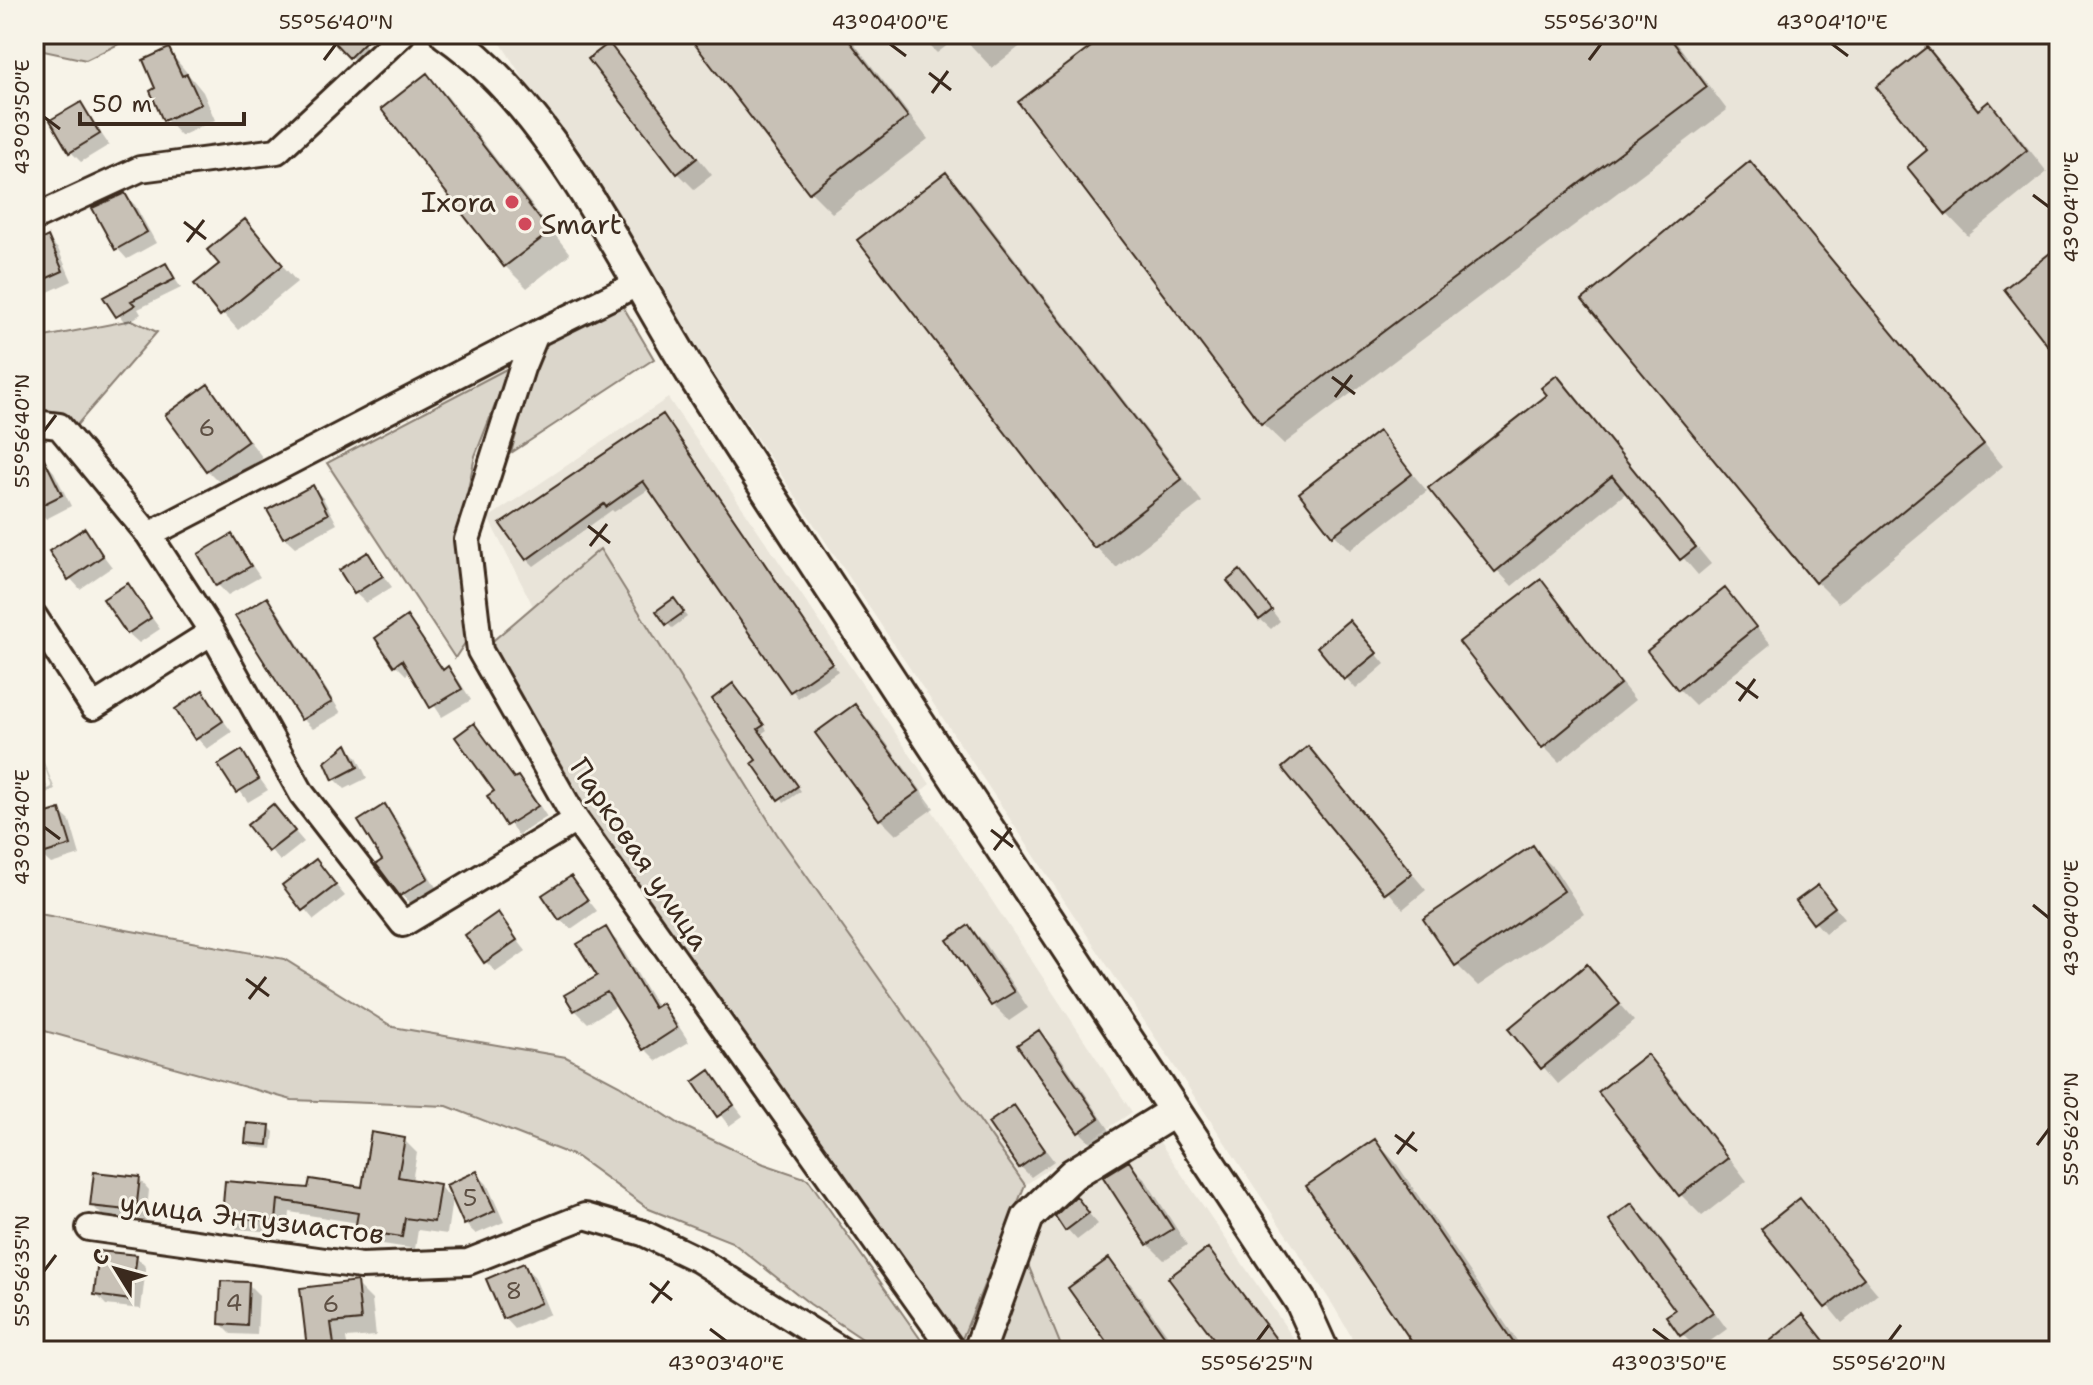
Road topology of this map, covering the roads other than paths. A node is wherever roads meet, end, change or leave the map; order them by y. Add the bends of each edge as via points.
1 (402, 34) edge
2 (446, 34) edge
3 (34, 218) edge
4 (637, 284) junction
5 (536, 334) junction
6 (34, 423) edge
7 (149, 535) junction
8 (34, 616) edge
9 (212, 632) junction
10 (576, 820) junction
11 (1175, 1111) junction
12 (89, 1228) dead end
13 (843, 1351) edge
14 (953, 1351) edge
15 (979, 1351) edge
16 (1323, 1351) edge

1 - 3 street via 277,151 140,169
2 - 4 street via 524,106
4 - 5 street
4 - 11 street
5 - 7 street
5 - 10 street, Парковая улица via 467,540 480,651
6 - 7 street via 59,426
7 - 9 street
8 - 9 street via 93,707
9 - 10 street via 302,794 403,924
10 - 14 street, Парковая улица
11 - 15 street via 1073,1174 1028,1217
11 - 16 street via 1301,1302
12 - 13 street, улица Энтузиастов via 361,1266 468,1262 585,1216 643,1233 699,1260

